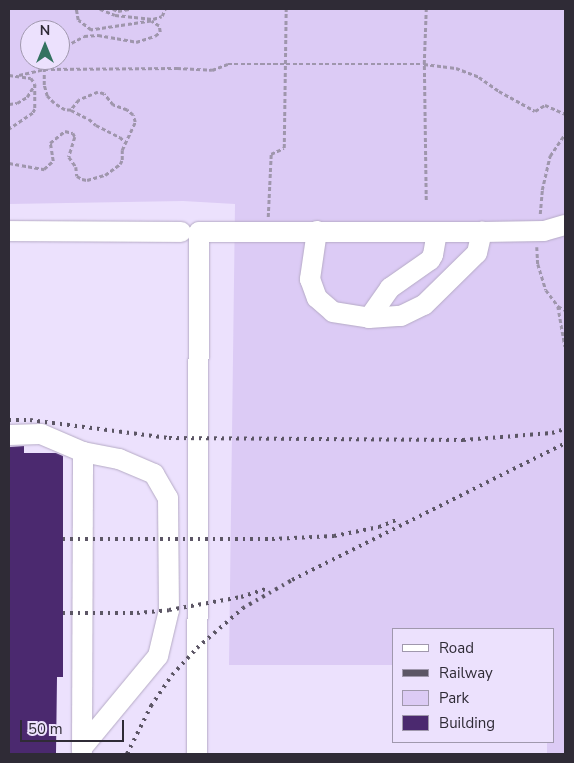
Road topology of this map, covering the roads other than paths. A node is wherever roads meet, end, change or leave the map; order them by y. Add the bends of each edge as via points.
1 (565, 225) edge
2 (9, 231) edge
3 (317, 231) junction
4 (181, 232) dead end
5 (437, 232) junction
6 (482, 232) junction
7 (434, 255) junction
8 (465, 264) junction
9 (369, 318) junction
10 (9, 435) edge
11 (83, 452) junction
12 (82, 751) edge
13 (197, 754) edge

1 - 6 street via 544,231
2 - 4 street
3 - 5 street
3 - 9 street via 310,279 317,298 333,312
3 - 13 street via 199,232
5 - 6 street
5 - 7 street
6 - 8 street via 477,252
7 - 8 street
7 - 9 street via 390,288
8 - 9 street via 424,305 401,316
10 - 11 street via 40,434
11 - 12 street
11 - 12 street via 119,459 154,474 168,498 170,610 158,656

